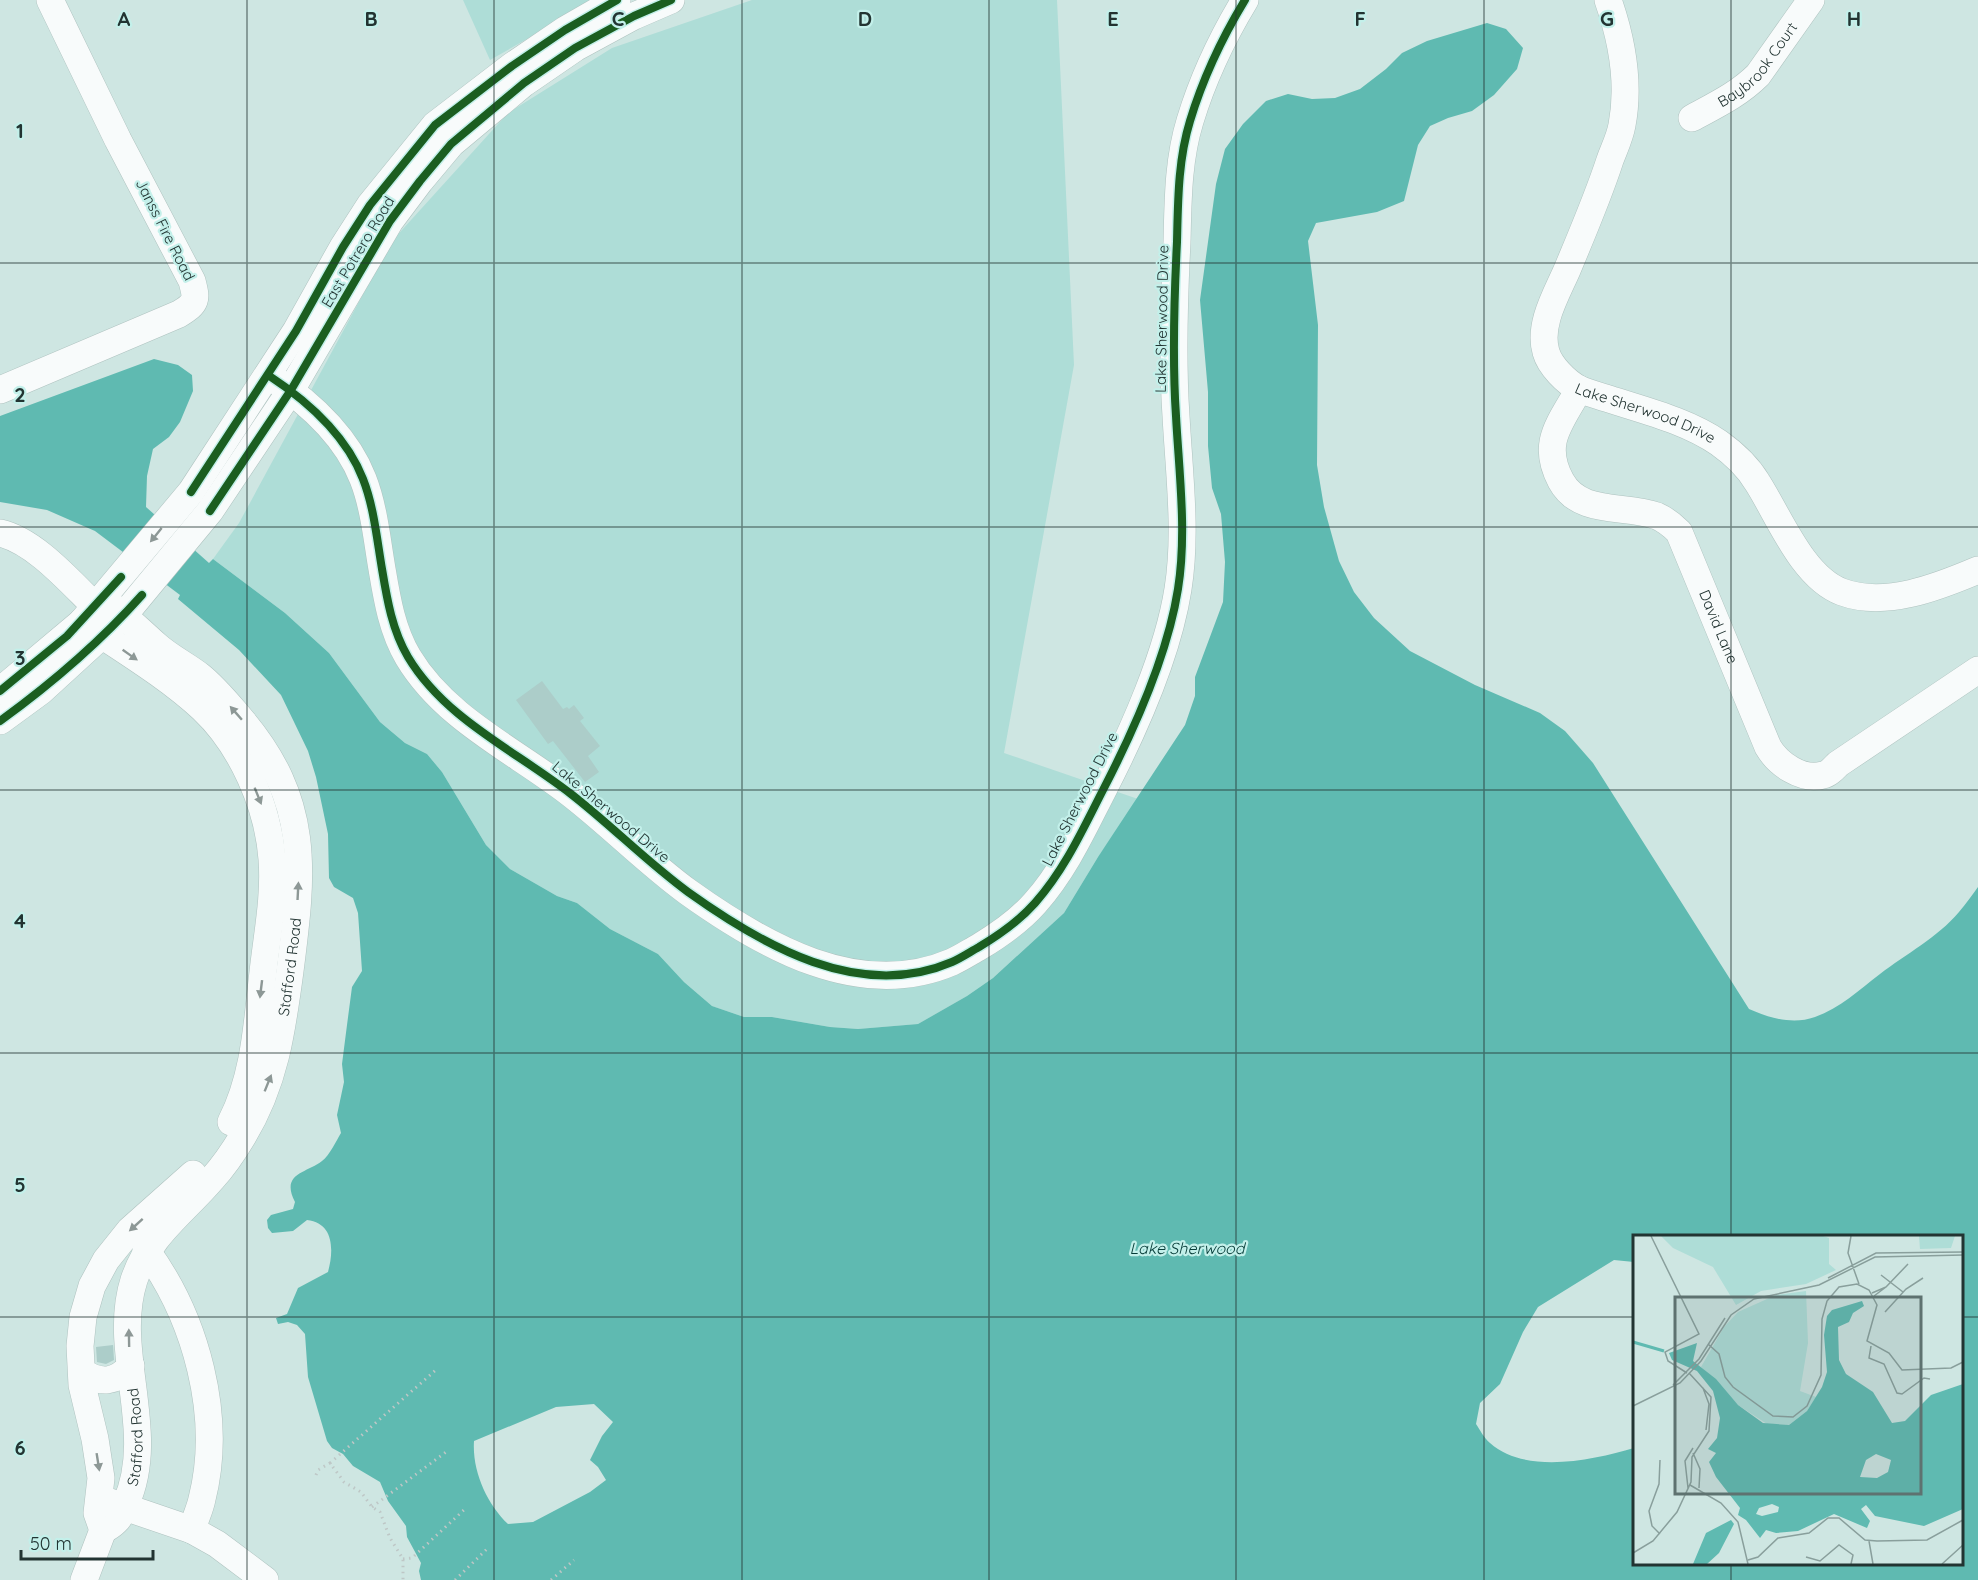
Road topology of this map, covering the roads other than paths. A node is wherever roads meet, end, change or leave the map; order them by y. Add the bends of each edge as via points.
1 (50, 0) edge
2 (616, 0) edge
3 (671, 0) edge
4 (1245, 0) edge
5 (1608, 0) edge
6 (1811, 0) edge
7 (1692, 118) dead end
8 (268, 375) junction
9 (1579, 389) junction
10 (0, 390) edge
11 (291, 390) junction
12 (0, 533) edge
13 (1978, 570) edge
14 (102, 616) junction
15 (1978, 670) edge
16 (0, 691) edge
17 (0, 721) edge
18 (146, 1250) junction
19 (131, 1366) junction
20 (82, 1372) junction
21 (112, 1503) junction
22 (192, 1530) junction
23 (84, 1580) edge
24 (265, 1580) edge

1 - 10 street, Janss Fire Road via 192,280 195,301 179,314
2 - 8 street, East Potrero Road via 512,66 435,125 365,213
3 - 11 street, East Potrero Road via 575,48 524,83 451,144 390,221
4 - 11 street, Lake Sherwood Drive via 1209,69 1190,121 1180,171 1174,345 1181,548 1179,586 1166,637 1119,759 1060,870 1028,911 953,962 925,970 878,975 842,970 791,955 690,893 556,783 465,721 411,662 400,642 361,474 343,444
5 - 9 street, Lake Sherwood Drive via 1623,59 1622,126 1543,332 1546,353 1554,367
6 - 7 street, Baybrook Court via 1749,85
8 - 11 street, Lake Sherwood Drive
8 -> 14 street, East Potrero Road via 191,492 121,577
9 - 13 street, Lake Sherwood Drive via 1677,422 1721,445 1756,479 1804,560 1825,583 1839,591 1872,598 1907,594
9 - 15 street, David Lane via 1553,438 1551,452 1558,475 1571,493 1585,503 1655,516 1679,532 1768,747 1783,765 1798,773 1826,775
11 - 14 street, East Potrero Road via 210,511 142,595
12 - 14 street via 35,551
14 - 16 street, East Potrero Road
14 - 17 street, East Potrero Road via 41,691
18 -> 14 street, Stafford Road via 228,1160 271,1077 292,958 298,896 297,831 290,801 277,772 256,737 220,695 157,646
14 -> 20 street, Stafford Road via 225,734 260,798 273,860 255,1039 240,1105 211,1155 130,1230 106,1260 92,1286 83,1317
19 -> 18 street, Stafford Road via 128,1310
18 - 22 street via 186,1323 204,1382 208,1454 202,1498
19 - 20 street, Stafford Road via 122,1376 106,1380 94,1380
19 - 21 street, Stafford Road via 136,1414 133,1486
20 -> 21 street, Stafford Road via 101,1478
21 - 22 street, Stafford Road
21 - 23 street, Stafford Road via 97,1513 103,1530
22 - 24 street, Stafford Road

